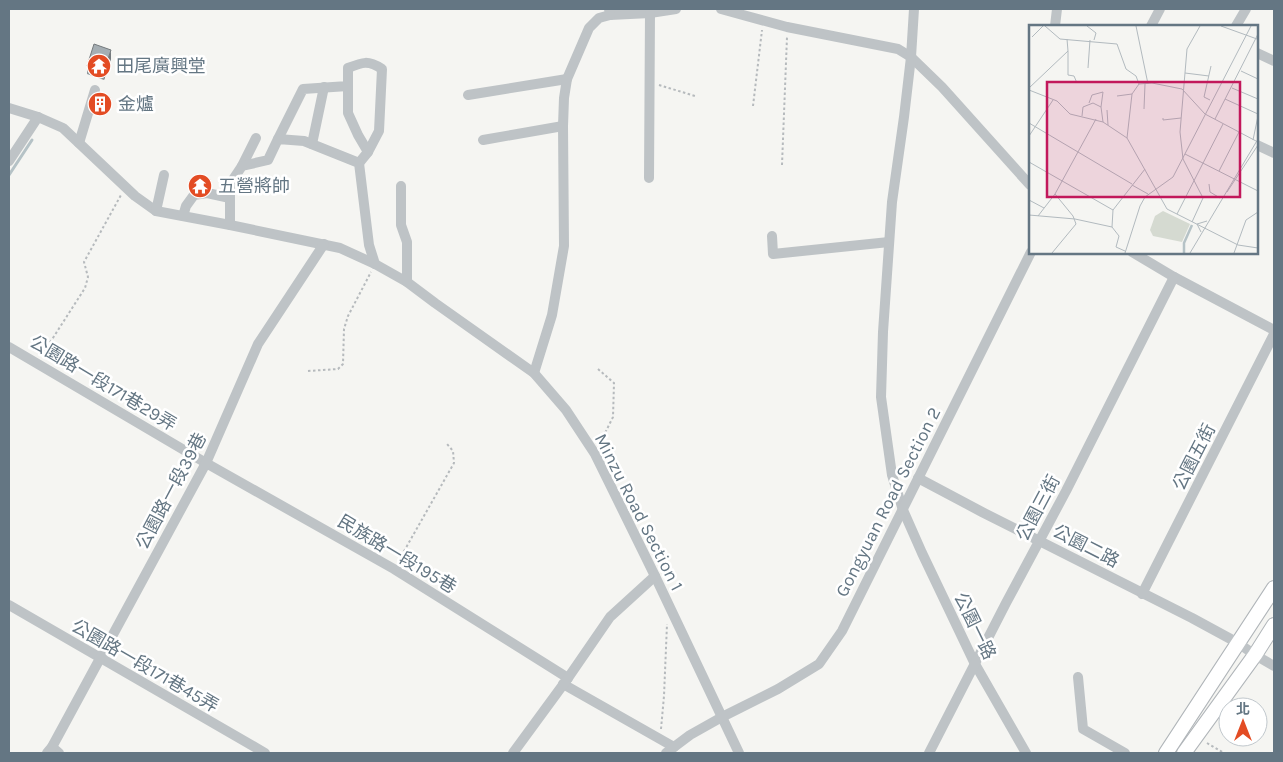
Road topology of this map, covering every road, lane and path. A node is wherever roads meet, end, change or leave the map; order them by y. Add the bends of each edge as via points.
1 (675, 9) edge
2 (722, 9) edge
3 (914, 9) edge
4 (1057, 9) edge
5 (1160, 9) edge
6 (1246, 9) edge
7 (610, 12) edge
8 (650, 13) junction
9 (764, 21) junction
10 (1055, 25) edge
11 (1152, 25) edge
12 (1237, 25) edge
13 (787, 27) junction
14 (1258, 53) edge
15 (911, 57) junction
16 (1274, 61) edge
17 (567, 79) junction
18 (650, 82) junction
19 (348, 86) junction
20 (324, 87) junction
21 (95, 90) dead end
22 (468, 95) dead end
23 (695, 96) dead end
24 (753, 106) dead end
25 (9, 108) edge
26 (38, 116) junction
27 (563, 126) junction
28 (256, 138) dead end
29 (278, 139) junction
30 (483, 140) dead end
31 (79, 143) junction
32 (312, 144) junction
33 (1258, 145) edge
34 (368, 152) junction
35 (1274, 153) edge
36 (9, 161) edge
37 (359, 163) junction
38 (782, 165) dead end
39 (242, 166) junction
40 (164, 175) dead end
41 (649, 178) dead end
42 (1029, 184) edge
43 (402, 186) dead end
44 (126, 187) junction
45 (230, 198) junction
46 (156, 212) junction
47 (183, 216) junction
48 (230, 225) junction
49 (772, 236) dead end
50 (889, 242) junction
51 (324, 244) junction
52 (1030, 254) edge
53 (1135, 254) edge
54 (375, 264) junction
55 (1174, 277) junction
56 (407, 282) junction
57 (1274, 332) edge
58 (9, 347) edge
59 (36, 363) junction
60 (598, 369) dead end
61 (308, 371) dead end
62 (534, 372) junction
63 (447, 444) dead end
64 (595, 454) junction
65 (206, 463) junction
66 (918, 478) junction
67 (903, 510) junction
68 (1039, 541) junction
69 (394, 569) junction
70 (655, 576) junction
71 (1274, 588) edge
72 (1142, 594) junction
73 (9, 605) edge
74 (667, 622) dead end
75 (1274, 625) edge
76 (1238, 643) junction
77 (1255, 655) junction
78 (99, 658) junction
79 (975, 664) junction
80 (1274, 666) edge
81 (1078, 677) dead end
82 (566, 681) junction
83 (722, 717) junction
84 (1197, 736) junction
85 (660, 739) junction
86 (670, 750) edge
87 (53, 751) edge
88 (265, 753) edge
89 (513, 753) edge
90 (739, 753) edge
91 (929, 753) edge
92 (1026, 753) edge
93 (1125, 753) edge
94 (1166, 753) edge
95 (1184, 753) edge
96 (1224, 753) edge

1 - 8 street
2 - 9 street
3 - 15 street, 公園一路
4 - 10 street
5 - 11 street
6 - 12 street
7 - 8 street
7 - 17 street via 589,28
8 - 18 street
9 - 13 street
9 - 24 path
13 - 15 street via 898,49
13 - 38 path
14 - 16 street
15 - 42 street
15 - 50 street, 公園一路
17 - 22 street
17 - 27 street
18 - 23 path
18 - 41 street
19 - 20 street
19 - 34 street via 348,113
19 - 34 street via 348,68 373,63 382,69 378,131
20 - 29 street via 303,89
20 - 32 street
21 - 31 street
25 - 26 street
26 - 31 street via 63,128
26 - 36 street
27 - 30 street
27 - 62 street via 564,246 552,315
28 - 39 street
29 - 32 street
29 - 39 street via 268,160
31 - 44 street
32 - 37 street
33 - 35 street
34 - 37 street
37 - 54 street via 369,244
39 - 45 street via 230,184
40 - 46 street
43 - 56 street via 401,225 407,242
44 - 46 street
44 - 59 path via 84,262 88,277 85,288
45 - 47 street via 207,193 194,195
45 - 48 street
46 - 47 street, Minzu Road Section 1
47 - 48 street, Minzu Road Section 1
48 - 51 street, Minzu Road Section 1
49 - 50 street via 773,254
50 - 67 street, 公園一路 via 881,397 892,475
51 - 54 street, Minzu Road Section 1
51 - 65 street, 公園路一段39巷 via 258,344
52 - 66 street, Gongyuan Road Section 2
53 - 55 street
54 - 56 street, Minzu Road Section 1
54 - 61 path via 348,316 344,329 343,364 338,369
55 - 57 street
55 - 68 street, 公園三街
56 - 62 street, Minzu Road Section 1
57 - 72 street, 公園五街
58 - 59 street, 公園路一段171巷29弄
59 - 65 street, 公園路一段171巷29弄
60 - 64 path via 614,383 613,416
62 - 64 street, Minzu Road Section 1 via 566,410
63 - 69 path via 453,451 454,463
64 - 70 street, Minzu Road Section 1
65 - 69 street, 民族路一段195巷
65 - 78 street, 公園路一段39巷
66 - 67 street, Gongyuan Road Section 2
66 - 68 street, 公園二路
67 - 79 street, 公園一路
67 - 83 street, Gongyuan Road Section 2 via 842,631 818,664 778,689
68 - 72 street, 公園二路
68 - 79 street, 公園三街
69 - 82 street, 民族路一段195巷
70 - 82 street via 610,617
70 - 83 street, Minzu Road Section 1
71 - 76 main road
72 - 76 street, 公園二路
73 - 78 street, 公園路一段171巷45弄
74 - 85 path
75 - 77 main road
76 - 77 street, 公園二路
76 - 94 main road
77 - 80 street, 公園二路
77 - 84 main road
78 - 87 street, 公園路一段39巷
78 - 88 street, 公園路一段171巷45弄
79 - 91 street, 公園三街
79 - 92 street, 公園一路
81 - 93 street via 1083,729
82 - 85 street, 民族路一段195巷
82 - 89 street
83 - 86 street
83 - 90 street, Minzu Road Section 1
84 - 95 main road
84 - 96 path
85 - 86 street, 民族路一段195巷

